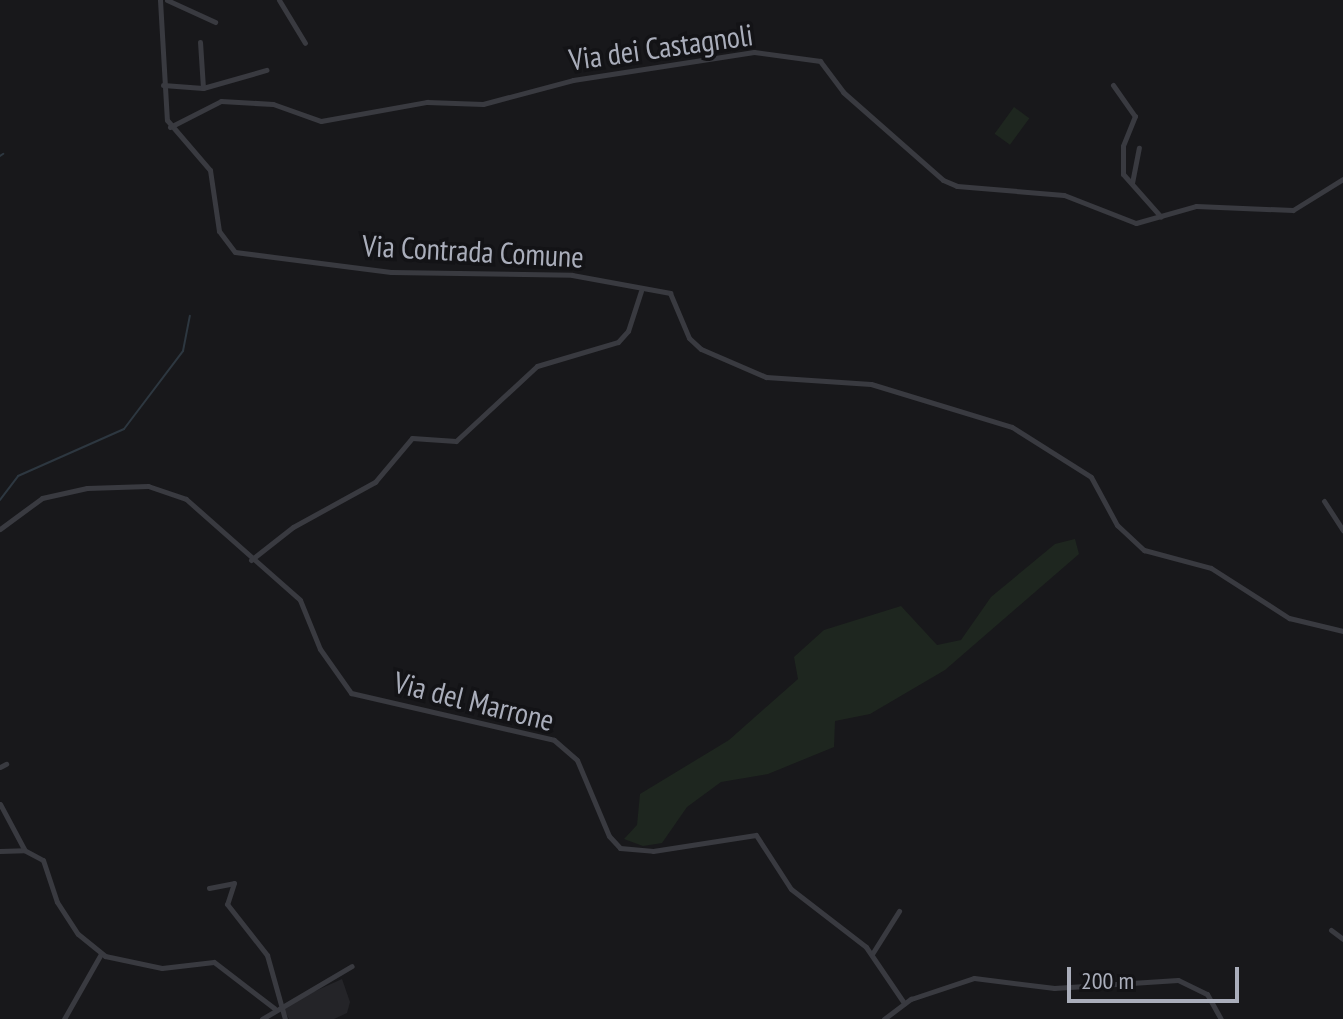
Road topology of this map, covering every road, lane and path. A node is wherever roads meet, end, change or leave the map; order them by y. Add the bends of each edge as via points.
1 (160, 0) edge
2 (167, 0) edge
3 (279, 0) edge
4 (215, 22) dead end
5 (200, 42) dead end
6 (305, 43) dead end
7 (266, 70) dead end
8 (163, 85) junction
9 (1113, 85) dead end
10 (203, 88) junction
11 (170, 127) junction
12 (1139, 148) dead end
13 (1343, 179) edge
14 (1132, 184) junction
15 (1161, 217) junction
16 (641, 291) junction
17 (1324, 501) dead end
18 (0, 529) edge
19 (1343, 530) edge
20 (251, 560) junction
21 (1343, 631) edge
22 (0, 804) edge
23 (24, 850) junction
24 (0, 851) edge
25 (209, 888) dead end
26 (899, 911) dead end
27 (1331, 930) dead end
28 (1343, 939) edge
29 (102, 954) junction
30 (872, 954) junction
31 (352, 966) dead end
32 (904, 1003) junction
33 (276, 1007) junction
34 (64, 1019) edge
35 (262, 1019) edge
36 (285, 1019) edge
37 (884, 1019) edge
38 (1221, 1019) edge

1 - 8 street
2 - 4 street
3 - 6 street
5 - 10 street
7 - 10 street
8 - 10 street
8 - 11 street
9 - 14 street via 1135,114 1122,153 1123,174
11 - 15 street, Via dei Castagnoli via 202,107 224,101 273,104 321,121 427,102 479,105 573,80 763,52 820,61 843,92 949,184 1061,194 1133,223
11 - 16 street, Via Contrada Comune via 210,170 220,233 242,255 391,272 566,275
12 - 14 street
13 - 15 street, Via dei Castagnoli via 1293,210 1196,206
14 - 15 street
16 - 20 street via 629,328 618,342 537,366 456,441 412,438 375,482 293,527
16 - 21 street, Via Contrada Comune via 674,296 694,344 762,376 871,384 1019,431 1091,477 1112,519 1144,550 1213,569 1289,618
17 - 19 street
18 - 20 street, Via del Marrone via 51,495 148,486 194,504
20 - 30 street, Via del Marrone via 301,602 324,656 355,696 405,702 461,722 554,740 577,760 610,838 623,849 653,851 756,835 792,890
22 - 23 street
23 - 24 street
23 - 29 street via 46,863 57,902 78,934
25 - 33 street via 234,883 228,905 267,955
26 - 30 street
27 - 28 street
29 - 33 street via 162,968 214,962
29 - 34 street
30 - 32 street, Via del Marrone
31 - 33 street
32 - 37 street
32 - 38 street via 972,978 1045,988 1169,979 1203,991
33 - 35 street
33 - 36 street

